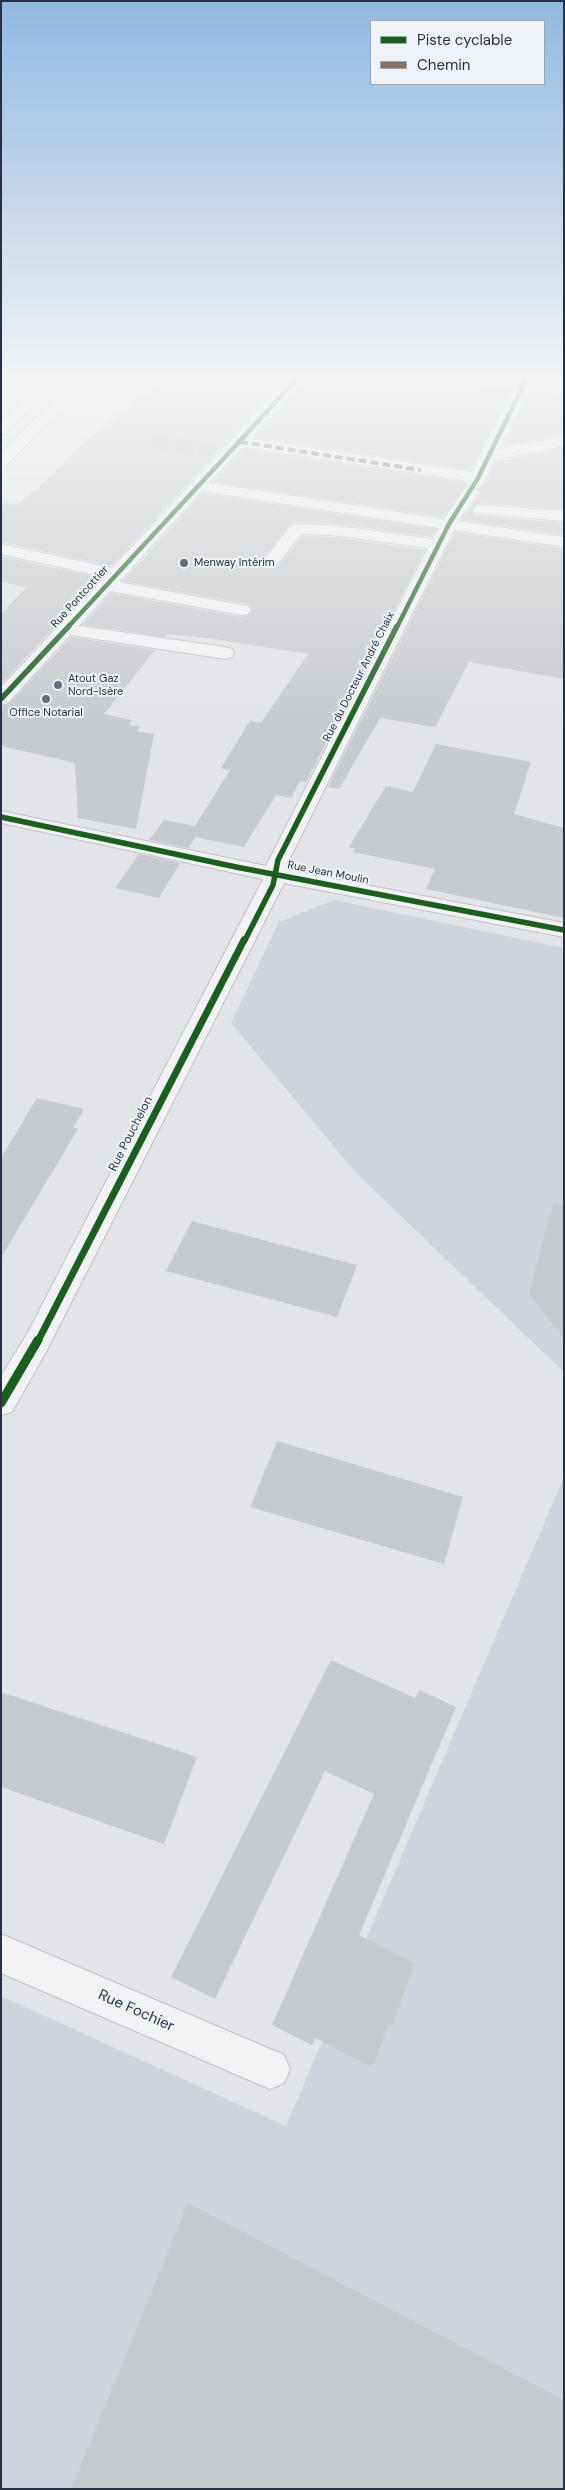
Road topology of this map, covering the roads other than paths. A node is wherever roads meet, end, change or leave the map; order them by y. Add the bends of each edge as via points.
1 (191, 494) edge
2 (283, 494) edge
3 (465, 494) edge
4 (467, 494) edge
5 (481, 510) junction
6 (564, 516) edge
7 (564, 523) edge
8 (449, 524) junction
9 (564, 542) edge
10 (439, 545) junction
11 (1, 549) edge
12 (272, 560) dead end
13 (110, 580) junction
14 (242, 610) dead end
15 (66, 629) junction
16 (225, 653) dead end
17 (1, 699) edge
18 (1, 817) edge
19 (275, 874) junction
20 (564, 930) edge
21 (2, 1401) edge
22 (1, 1953) edge
23 (270, 2069) dead end

1 - 13 street, Rue Pontcottier
2 - 8 street
3 - 8 street, Rue du Docteur André Chaix
4 - 5 street
5 - 6 street
5 - 7 street
8 - 9 street
8 - 10 street, Rue du Docteur André Chaix
10 - 12 street via 332,530 296,529
10 - 19 street, Rue du Docteur André Chaix via 278,860
11 - 13 street
13 - 14 street
13 - 15 street, Rue Pontcottier
15 - 16 street
15 - 17 street, Rue Pontcottier
18 - 19 street, Rue Jean Moulin
19 - 20 street, Rue Jean Moulin
19 - 21 street, Rue Pouchelon via 273,885 36,1344
22 - 23 street, Rue Fochier

